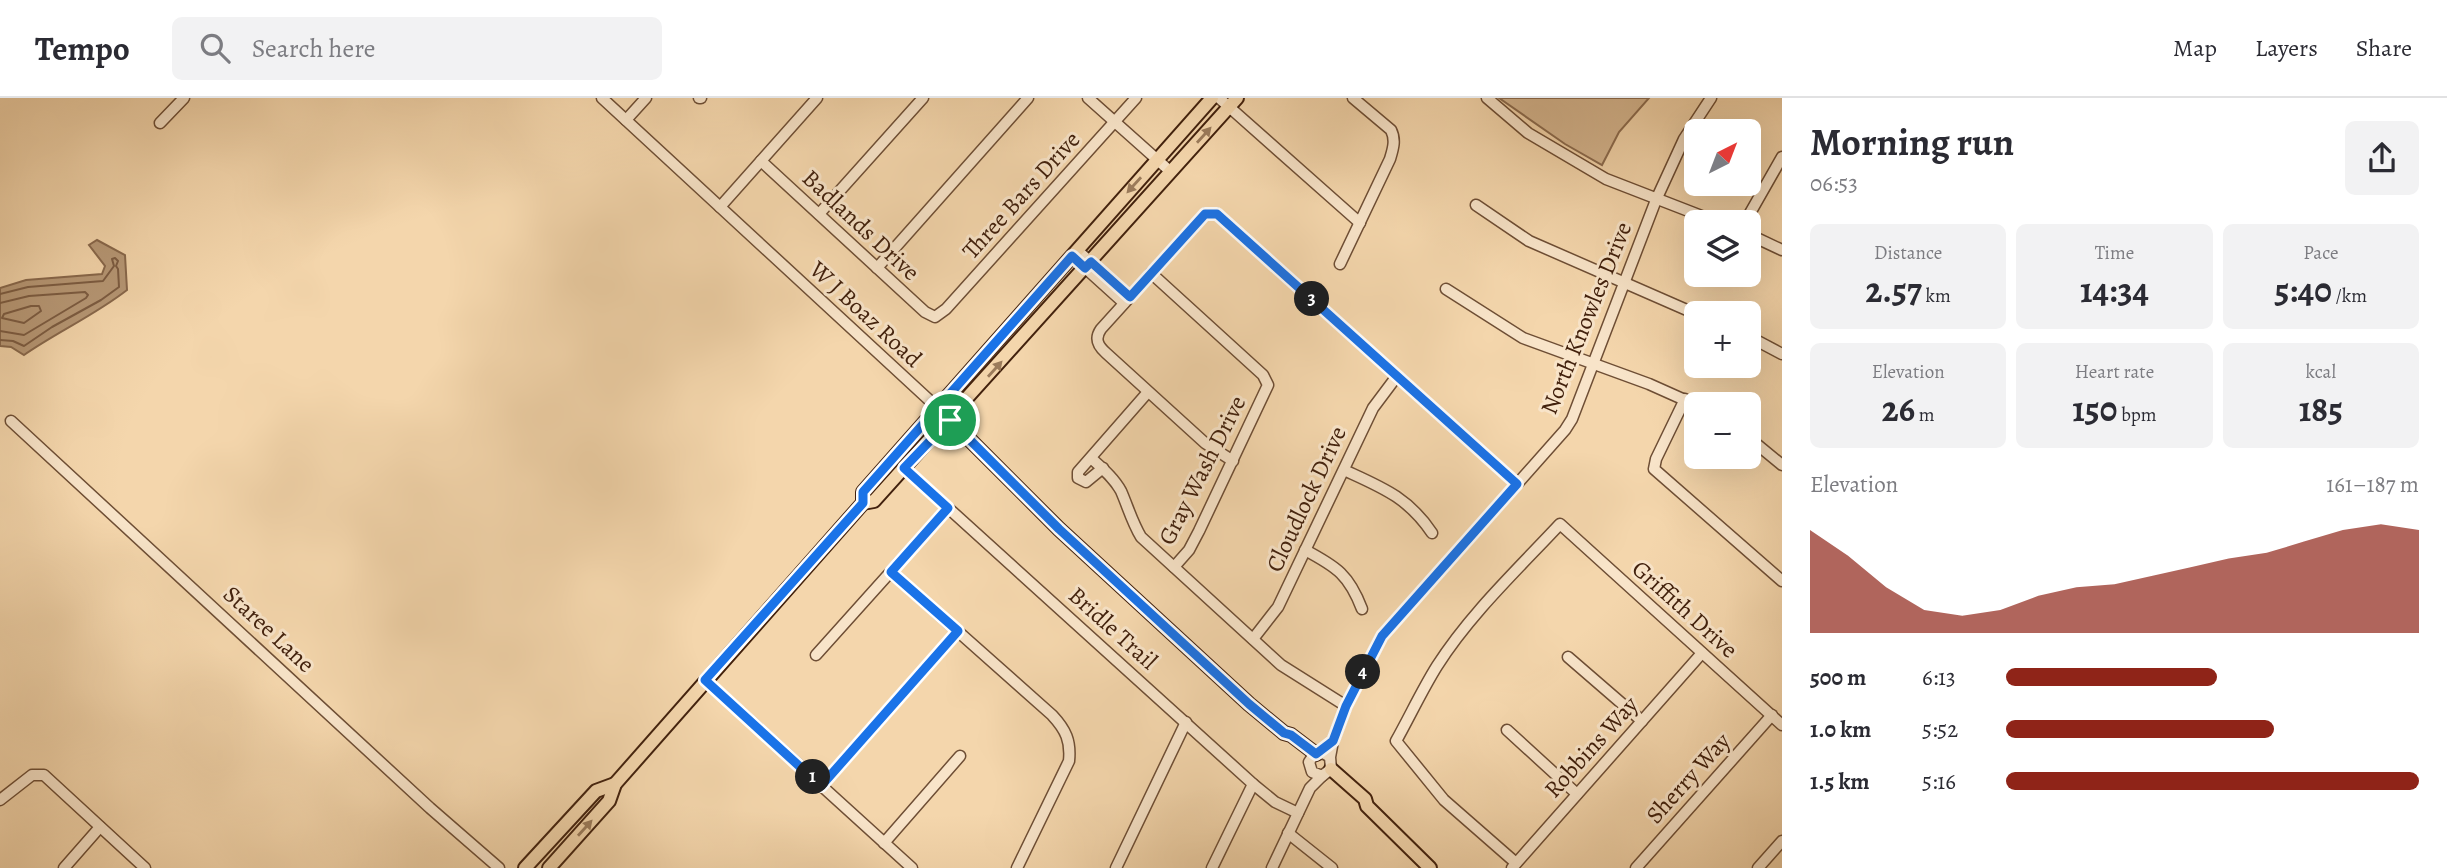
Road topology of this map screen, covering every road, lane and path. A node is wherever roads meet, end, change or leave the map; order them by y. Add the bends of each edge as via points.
1 (184, 98) edge
2 (602, 98) edge
3 (646, 98) edge
4 (817, 98) edge
5 (923, 98) edge
6 (1028, 98) edge
7 (1088, 98) edge
8 (1136, 98) edge
9 (1212, 98) edge
10 (1353, 98) edge
11 (1487, 98) edge
12 (1711, 98) edge
13 (1228, 101) edge
14 (626, 120) junction
15 (1115, 122) junction
16 (160, 123) dead end
17 (1782, 156) edge
18 (1157, 160) junction
19 (761, 161) junction
20 (1171, 172) junction
21 (1656, 200) junction
22 (1476, 205) dead end
23 (720, 207) junction
24 (1684, 210) edge
25 (1752, 210) edge
26 (819, 214) junction
27 (1360, 223) junction
28 (1761, 240) edge
29 (1782, 250) edge
30 (1074, 253) junction
31 (1340, 264) dead end
32 (1088, 265) junction
33 (877, 268) junction
34 (1151, 273) junction
35 (1624, 284) junction
36 (1446, 289) dead end
37 (1127, 300) junction
38 (1684, 309) edge
39 (935, 317) joint
40 (1761, 343) edge
41 (1782, 354) edge
42 (1594, 365) junction
43 (1397, 376) junction
44 (1149, 391) junction
45 (1684, 400) edge
46 (1684, 402) edge
47 (938, 408) junction
48 (950, 420) junction
49 (11, 421) dead end
50 (1761, 448) edge
51 (1091, 458) junction
52 (1233, 461) junction
53 (1782, 465) edge
54 (904, 468) junction
55 (1102, 468) junction
56 (1343, 470) junction
57 (1517, 484) junction
58 (863, 503) junction
59 (948, 508) junction
60 (1432, 533) dead end
61 (1305, 550) junction
62 (1174, 567) junction
63 (891, 572) junction
64 (1782, 581) edge
65 (1362, 609) dead end
66 (958, 631) junction
67 (1253, 639) junction
68 (1702, 653) junction
69 (816, 655) dead end
70 (1568, 657) dead end
71 (705, 680) junction
72 (1346, 706) junction
73 (1772, 716) junction
74 (1642, 721) junction
75 (1186, 722) junction
76 (1782, 725) edge
77 (1507, 730) dead end
78 (1333, 741) junction
79 (960, 756) dead end
80 (1314, 759) junction
81 (1327, 769) junction
82 (615, 784) junction
83 (1253, 784) junction
84 (821, 786) junction
85 (1310, 788) junction
86 (1577, 794) junction
87 (0, 800) edge
88 (1298, 813) junction
89 (100, 827) junction
90 (1289, 833) junction
91 (1782, 841) edge
92 (884, 843) junction
93 (1514, 866) edge
94 (64, 868) edge
95 (145, 868) edge
96 (499, 868) edge
97 (525, 868) edge
98 (549, 868) edge
99 (912, 868) edge
100 (1017, 868) edge
101 (1116, 868) edge
102 (1212, 868) edge
103 (1272, 868) edge
104 (1332, 868) edge
105 (1430, 868) edge
106 (1636, 868) edge
107 (1758, 868) edge

1 - 16 street
2 - 14 street, W J Boaz Road
3 - 14 street
4 - 19 street
5 - 26 street
6 - 33 street
7 - 15 street
8 - 15 street, Three Bars Drive
9 - 18 main road
10 - 27 street via 1394,136 1390,159
11 - 21 street via 1555,149 1606,179
12 - 21 street, North Knowles Drive via 1684,139
20 -> 13 main road
13 - 27 street
14 - 23 street, W J Boaz Road
15 - 18 street
15 - 39 street, Three Bars Drive
17 - 25 street
18 - 20 street
18 -> 30 main road
19 - 23 street
19 - 26 street, Badlands Drive
20 - 32 main road
21 - 24 street
21 - 35 street, North Knowles Drive
22 - 35 street via 1529,241
23 - 47 street, W J Boaz Road
26 - 33 street, Badlands Drive
27 - 31 street
28 - 29 street
30 - 32 street
30 - 47 main road
32 - 37 street
48 -> 32 main road
33 - 39 street, Badlands Drive
34 - 37 street
34 - 43 street via 1205,214 1217,214
34 - 52 street, Gray Wash Drive via 1267,381
35 - 38 street
35 - 42 street, North Knowles Drive
36 - 42 street via 1523,338
37 - 44 street via 1097,339 1101,348
40 - 41 street
42 - 45 street
42 - 57 street, North Knowles Drive via 1565,430
43 - 56 street, Cloudlock Drive via 1373,408
43 - 57 street
44 - 51 street
44 - 52 street via 1205,443
46 - 64 street via 1654,469
47 - 48 street, W J Boaz Road
47 - 58 main road via 863,492
48 - 54 main road
48 - 80 main road, W J Boaz Road via 1059,529 1284,733 1286,740
49 - 96 street, Staree Lane
50 - 53 street
51 - 55 street
51 - 55 street via 1078,472 1081,481
52 - 62 street, Gray Wash Drive via 1191,545
54 - 58 main road via 874,502
54 - 59 street, Bridle Trail
55 - 62 street via 1120,490 1141,537
56 - 60 street via 1391,491
56 - 61 street, Cloudlock Drive
57 - 72 street, North Knowles Drive via 1382,636
58 - 71 main road
59 - 63 street
59 - 75 street, Bridle Trail
61 - 65 street via 1334,566 1355,589
61 - 67 street, Cloudlock Drive via 1278,607
62 - 67 street
63 - 66 street
63 - 69 street
66 - 84 street
66 - 100 street via 1052,715 1069,742 1069,761
67 - 72 street via 1295,675
68 - 73 street, Griffith Drive
68 - 74 street, Robbins Way
68 - 93 street, Griffith Drive via 1560,524 1497,592 1437,666 1396,741 1444,800
70 - 74 street
71 - 82 main road
71 - 84 street
72 - 78 street, North Knowles Drive
73 - 76 street, Griffith Drive
73 - 106 street, Sherry Way
74 - 86 street, Robbins Way
75 - 83 street, Bridle Trail
75 - 101 street
77 - 86 street
78 - 80 street, North Knowles Drive
78 - 81 street, North Knowles Drive
79 - 92 street
80 - 81 street
80 - 81 street via 1315,774
80 - 85 street
81 - 85 street
81 - 105 main road via 1365,799
82 - 97 main road via 596,791
98 -> 82 main road via 609,801
83 - 88 street, Bridle Trail
83 - 102 street
84 - 92 street
85 - 88 street
86 - 93 street, Robbins Way
87 - 89 street via 32,775 44,775
88 - 90 street
89 - 94 street
89 - 95 street
90 - 103 street
90 - 104 street
91 - 107 street
92 - 99 street

